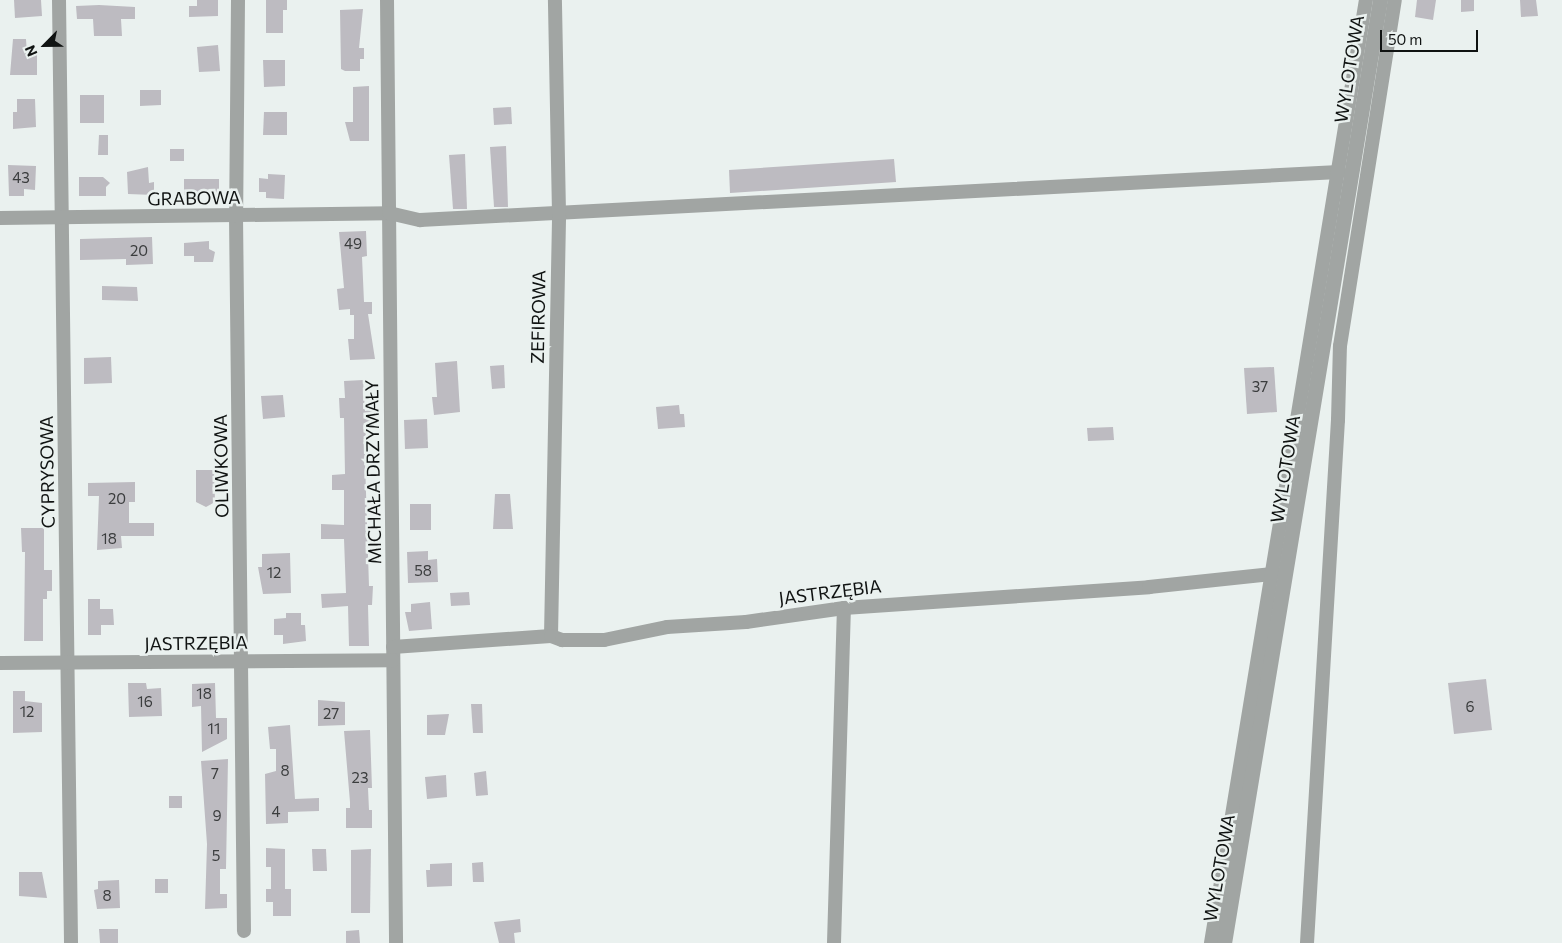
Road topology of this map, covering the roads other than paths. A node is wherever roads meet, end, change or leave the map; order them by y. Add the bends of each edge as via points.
1 (59, 0) edge
2 (238, 0) edge
3 (387, 0) edge
4 (555, 0) edge
5 (1366, 0) edge
6 (1380, 0) edge
7 (1395, 0) edge
8 (1339, 172) junction
9 (389, 213) junction
10 (559, 213) junction
11 (236, 216) junction
12 (0, 218) edge
13 (63, 220) junction
14 (1272, 574) junction
15 (844, 608) junction
16 (551, 636) junction
17 (393, 653) junction
18 (243, 661) junction
19 (0, 662) edge
20 (68, 664) junction
21 (244, 931) dead end
22 (71, 943) edge
23 (396, 943) edge
24 (834, 943) edge
25 (1211, 943) edge
26 (1224, 943) edge
27 (1307, 943) edge

1 - 13 street, CYPRYSOWA
2 - 11 street, OLIWKOWA
3 - 9 street, MICHAŁA DRZYMAŁY
4 - 10 street, ZEFIROWA
5 - 8 street, WYLOTOWA
6 - 26 street, WYLOTOWA
7 - 27 street, WYLOTOWA via 1340,346
8 - 10 street, GRABOWA
8 - 14 street, WYLOTOWA
9 - 10 street, GRABOWA via 420,220
9 - 11 street, GRABOWA
9 - 17 street, MICHAŁA DRZYMAŁY
10 - 16 street, ZEFIROWA
11 - 13 street, GRABOWA
11 - 18 street, OLIWKOWA
12 - 13 street, GRABOWA
13 - 20 street, CYPRYSOWA
14 - 15 street, JASTRZĘBIA via 1148,587
14 - 25 street, WYLOTOWA
15 - 16 street, JASTRZĘBIA via 746,622 667,627 604,640 562,640
15 - 24 street
16 - 17 street, JASTRZĘBIA
17 - 18 street, JASTRZĘBIA
17 - 23 street, MICHAŁA DRZYMAŁY
18 - 20 street, JASTRZĘBIA
18 - 21 street, OLIWKOWA
19 - 20 street, JASTRZĘBIA
20 - 22 street, CYPRYSOWA

